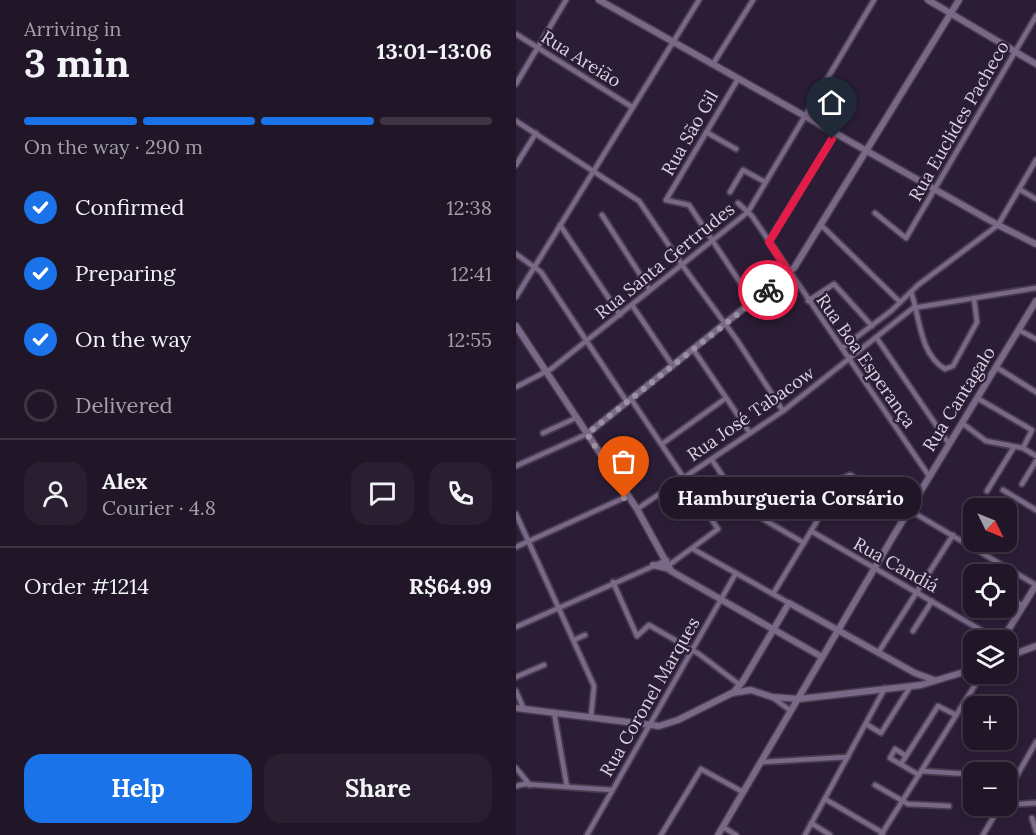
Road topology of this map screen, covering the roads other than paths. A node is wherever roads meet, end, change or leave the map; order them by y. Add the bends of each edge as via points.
1 (566, 0) edge
2 (599, 0) edge
3 (699, 0) edge
4 (753, 0) edge
5 (874, 0) edge
6 (928, 0) edge
7 (959, 0) edge
8 (608, 2) edge
9 (951, 13) junction
10 (1036, 16) edge
11 (516, 34) edge
12 (673, 42) junction
13 (538, 47) junction
14 (1015, 51) junction
15 (713, 64) junction
16 (1036, 64) edge
17 (738, 79) junction
18 (516, 84) edge
19 (632, 107) junction
20 (804, 116) junction
21 (516, 120) edge
22 (706, 132) junction
23 (536, 133) junction
24 (835, 134) junction
25 (736, 149) dead end
26 (867, 152) junction
27 (1036, 161) edge
28 (516, 165) edge
29 (592, 171) junction
30 (765, 182) junction
31 (934, 189) junction
32 (1019, 189) junction
33 (730, 192) dead end
34 (1036, 199) edge
35 (738, 203) dead end
36 (748, 212) junction
37 (875, 213) dead end
38 (602, 215) dead end
39 (560, 225) junction
40 (821, 225) junction
41 (998, 225) junction
42 (713, 241) junction
43 (769, 242) junction
44 (1036, 244) edge
45 (516, 254) edge
46 (684, 264) junction
47 (535, 266) junction
48 (789, 273) junction
49 (1036, 288) edge
50 (650, 290) junction
51 (910, 292) junction
52 (516, 297) edge
53 (975, 298) junction
54 (808, 301) junction
55 (1036, 301) edge
56 (753, 302) junction
57 (900, 302) junction
58 (632, 305) junction
59 (913, 308) junction
60 (620, 315) junction
61 (726, 323) junction
62 (516, 326) edge
63 (872, 326) junction
64 (1019, 330) junction
65 (876, 337) junction
66 (1036, 339) edge
67 (586, 342) junction
68 (842, 348) junction
69 (693, 349) junction
70 (848, 358) junction
71 (673, 366) junction
72 (996, 367) junction
73 (546, 372) junction
74 (516, 387) edge
75 (1036, 393) edge
76 (726, 398) junction
77 (977, 398) junction
78 (629, 401) junction
79 (783, 411) junction
80 (576, 418) junction
81 (962, 423) junction
82 (543, 433) dead end
83 (750, 433) junction
84 (587, 434) junction
85 (662, 444) junction
86 (949, 444) junction
87 (1014, 447) junction
88 (1023, 448) junction
89 (1036, 456) edge
90 (712, 459) junction
91 (1036, 461) edge
92 (516, 466) edge
93 (929, 476) junction
94 (685, 477) junction
95 (1022, 484) dead end
96 (1003, 490) dead end
97 (987, 491) dead end
98 (628, 496) junction
99 (637, 509) junction
100 (909, 509) junction
101 (1036, 510) edge
102 (516, 514) edge
103 (811, 531) junction
104 (953, 535) junction
105 (529, 542) junction
106 (804, 543) junction
107 (516, 547) edge
108 (693, 549) junction
109 (669, 565) junction
110 (653, 566) joint
111 (874, 569) junction
112 (736, 573) junction
113 (613, 582) junction
114 (1036, 585) edge
115 (916, 592) junction
116 (773, 594) junction
117 (721, 600) junction
118 (932, 601) junction
119 (1017, 602) edge
120 (786, 603) junction
121 (1023, 606) junction
122 (559, 608) junction
123 (516, 627) edge
124 (773, 629) junction
125 (838, 630) junction
126 (983, 630) edge
127 (1007, 630) edge
128 (913, 631) dead end
129 (585, 635) dead end
130 (574, 640) junction
131 (1036, 646) edge
132 (692, 650) junction
133 (878, 653) junction
134 (1017, 653) edge
135 (822, 657) junction
136 (544, 665) dead end
137 (915, 673) junction
138 (963, 673) edge
139 (516, 677) edge
140 (940, 681) junction
141 (742, 683) junction
142 (976, 684) edge
143 (912, 685) junction
144 (885, 688) junction
145 (751, 690) junction
146 (516, 691) edge
147 (732, 693) junction
148 (772, 698) junction
149 (799, 699) junction
150 (518, 707) edge
151 (554, 711) junction
152 (791, 711) junction
153 (956, 715) junction
154 (591, 717) junction
155 (866, 724) junction
156 (649, 726) junction
157 (1036, 742) edge
158 (906, 756) junction
159 (848, 757) junction
160 (761, 762) junction
161 (901, 764) junction
162 (516, 768) edge
163 (920, 773) junction
164 (963, 774) edge
165 (1017, 776) edge
166 (875, 784) dead end
167 (523, 785) edge
168 (567, 787) junction
169 (612, 790) junction
170 (743, 792) junction
171 (825, 799) junction
172 (902, 802) junction
173 (1036, 802) edge
174 (1017, 804) edge
175 (948, 806) dead end
176 (996, 816) edge
177 (1032, 818) dead end
178 (811, 823) junction
179 (723, 827) junction
180 (1036, 831) edge
181 (882, 834) edge
182 (587, 835) edge
183 (661, 835) edge
184 (718, 835) edge
185 (736, 835) edge
186 (805, 835) edge
187 (830, 835) edge
188 (983, 835) edge

1 - 13 street
2 - 8 street
3 - 12 street
4 - 15 street
5 - 20 street, Rua Santa Gertrudes
6 - 9 street
7 - 9 street
8 - 12 street
9 - 14 street
9 - 26 street
10 - 14 street, Rua Euclides Pacheco
11 - 13 street, Rua Areião
12 - 15 street
12 - 19 street
13 - 18 street
13 - 19 street, Rua Areião
14 - 16 street
14 - 31 street, Rua Euclides Pacheco
15 - 17 street
17 - 20 street
17 - 22 street, Rua São Gil
19 - 29 street
20 - 24 street
20 - 30 street, Rua Santa Gertrudes
21 - 23 street
22 - 25 street
22 - 42 street, Rua São Gil via 666,200 689,205
23 - 28 street
23 - 29 street
24 - 26 street
24 - 43 street
26 - 31 street
26 - 40 street
27 - 32 street
29 - 39 street
29 - 46 street via 639,201
30 - 33 street via 743,170
30 - 36 street, Rua Santa Gertrudes
31 - 37 street, Rua Euclides Pacheco via 904,238
31 - 41 street
32 - 34 street
32 - 41 street
35 - 36 street, Rua Boa Esperança
36 - 42 street, Rua Santa Gertrudes
36 - 43 street, Rua Boa Esperança
38 - 50 street
39 - 47 street
39 - 60 street
40 - 48 street
40 - 57 street
41 - 44 street
41 - 51 street
42 - 46 street, Rua Santa Gertrudes
42 - 56 street
43 - 48 street, Rua Boa Esperança
45 - 47 street
46 - 50 street, Rua Santa Gertrudes
46 - 61 street
47 - 52 street
47 - 67 street
48 - 54 street, Rua Boa Esperança
48 - 56 street
49 - 53 street
50 - 58 street, Rua Santa Gertrudes
51 - 57 street
51 - 59 street
53 - 59 street
53 - 59 street via 977,322 950,369 941,367 930,353
54 - 63 street via 834,284
54 - 68 street, Rua Boa Esperança
55 - 64 street, Rua Cantagalo
56 - 61 street
57 - 63 street
58 - 60 street, Rua Santa Gertrudes
58 - 71 street
59 - 65 street, Rua José Tabacow
60 - 67 street, Rua Santa Gertrudes
61 - 69 street
61 - 79 street
62 - 73 street
63 - 68 street
64 - 66 street
64 - 72 street, Rua Cantagalo
65 - 70 street, Rua José Tabacow
65 - 86 street
67 - 73 street, Rua Santa Gertrudes
67 - 78 street
68 - 70 street, Rua Boa Esperança
69 - 71 street
69 - 76 street
70 - 79 street, Rua José Tabacow
70 - 93 street, Rua Boa Esperança
71 - 78 street
72 - 75 street
72 - 77 street, Rua Cantagalo
73 - 74 street, Rua Santa Gertrudes
73 - 80 street
76 - 83 street
76 - 85 street
77 - 81 street, Rua Cantagalo
77 - 88 street via 1032,430
78 - 84 street
78 - 85 street
79 - 83 street, Rua José Tabacow
80 - 82 street
80 - 84 street
81 - 86 street, Rua Cantagalo
81 - 87 street via 986,441
83 - 90 street, Rua José Tabacow
84 - 92 street
84 - 98 street
85 - 94 street
86 - 93 street, Rua Cantagalo
87 - 88 street
87 - 97 street
88 - 89 street
90 - 94 street, Rua José Tabacow
90 - 106 street via 744,508
91 - 95 street
93 - 100 street, Rua Cantagalo
94 - 99 street, Rua José Tabacow
94 - 108 street via 718,531
96 - 101 street
98 - 99 street
98 - 105 street
99 - 109 street
100 - 103 street via 854,476 843,478
100 - 104 street
100 - 111 street, Rua Cantagalo
102 - 105 street
103 - 106 street
103 - 111 street, Rua Candiá
104 - 114 street
104 - 115 street
105 - 107 street
105 - 122 street
106 - 116 street
108 - 109 street
108 - 112 street
109 - 110 street
109 - 117 street
110 - 113 street
111 - 115 street, Rua Candiá
111 - 125 street, Rua Cantagalo
112 - 116 street
112 - 117 street, Rua Coronel Marques
113 - 122 street
113 - 132 street via 637,636 649,625
114 - 121 street
115 - 118 street, Rua Candiá
115 - 133 street
116 - 120 street
117 - 124 street
117 - 132 street, Rua Coronel Marques
118 - 126 street, Rua Candiá
118 - 128 street
119 - 121 street
120 - 124 street
120 - 125 street
121 - 127 street
122 - 123 street
122 - 130 street
124 - 135 street
124 - 141 street
125 - 133 street
125 - 135 street, Rua Cantagalo
129 - 130 street
130 - 154 street via 596,690
131 - 134 street
132 - 141 street
132 - 156 street, Rua Coronel Marques
133 - 137 street
135 - 149 street, Rua Cantagalo
136 - 139 street
137 - 140 street
137 - 143 street
138 - 140 street
140 - 143 street
141 - 145 street
141 - 147 street
142 - 153 street
143 - 144 street
143 - 155 street via 881,733
144 - 149 street
144 - 155 street
145 - 147 street
145 - 148 street
146 - 150 street
147 - 156 street via 667,724
148 - 149 street
148 - 152 street
149 - 152 street, Rua Cantagalo
150 - 151 street
151 - 154 street
151 - 168 street
152 - 160 street, Rua Cantagalo
153 - 158 street via 938,706
153 - 163 street
154 - 156 street
155 - 159 street
156 - 169 street, Rua Coronel Marques
157 - 165 street
158 - 161 street
158 - 161 street via 895,749 890,758
159 - 160 street
159 - 171 street
160 - 170 street, Rua Cantagalo
161 - 163 street
162 - 167 street
163 - 164 street
163 - 172 street
166 - 172 street
167 - 168 street
168 - 169 street
169 - 182 street, Rua Coronel Marques
170 - 179 street, Rua Cantagalo
170 - 183 street via 701,769
171 - 178 street
171 - 181 street
172 - 175 street
172 - 181 street
173 - 174 street
176 - 188 street
177 - 180 street
178 - 186 street
178 - 187 street
179 - 184 street, Rua Cantagalo
179 - 185 street

